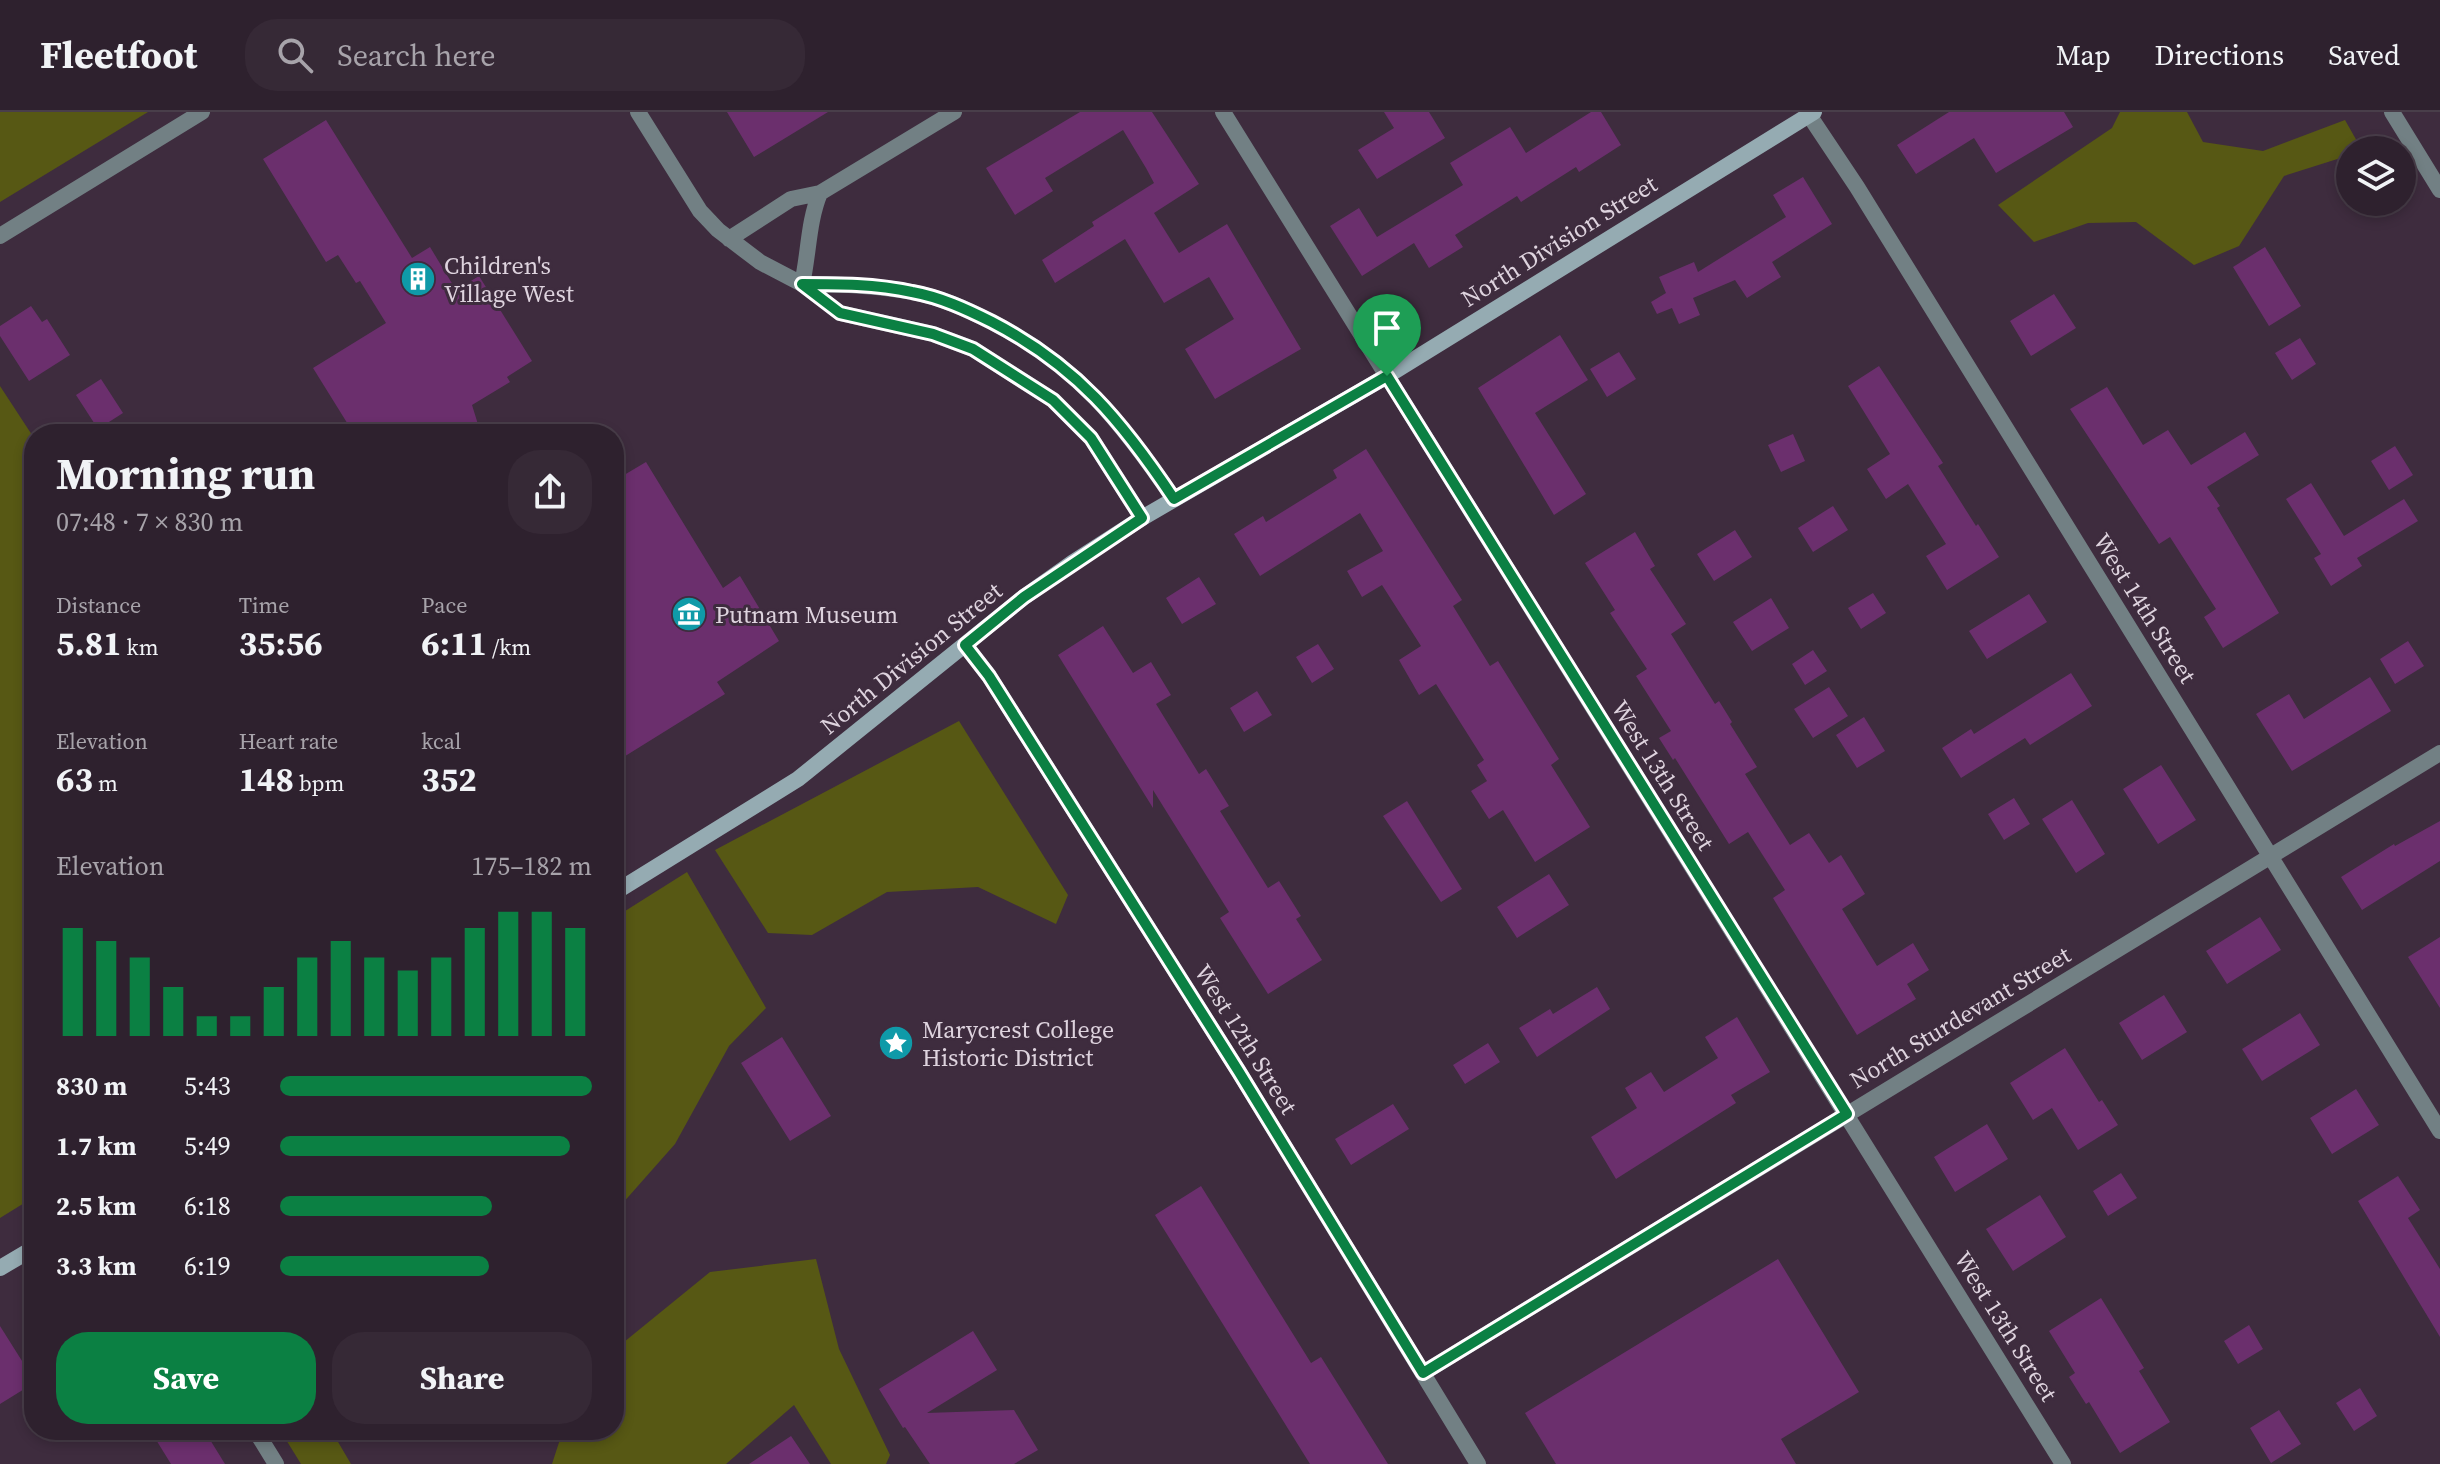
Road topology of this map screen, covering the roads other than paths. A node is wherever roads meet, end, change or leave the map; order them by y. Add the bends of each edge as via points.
1 (202, 112) edge
2 (638, 112) edge
3 (954, 112) edge
4 (1223, 112) edge
5 (2392, 112) edge
6 (1810, 113) edge
7 (2440, 190) edge
8 (820, 193) junction
9 (0, 236) edge
10 (729, 239) junction
11 (802, 284) junction
12 (1387, 376) junction
13 (1174, 499) junction
14 (1142, 518) junction
15 (965, 645) junction
16 (2440, 753) edge
17 (2270, 856) junction
18 (624, 887) edge
19 (1847, 1114) junction
20 (2440, 1131) edge
21 (24, 1254) edge
22 (0, 1268) edge
23 (1423, 1373) junction
24 (261, 1440) edge
25 (276, 1464) edge
26 (1478, 1464) edge
27 (2063, 1464) edge

1 - 9 street
2 - 10 street via 700,211
3 - 8 street
4 - 12 street, West 13th Street
5 - 7 street
6 - 12 main road, North Division Street
6 - 17 street, West 14th Street
8 - 10 street via 791,199
8 - 11 street via 809,226
10 - 11 street
11 - 13 street via 858,284 913,292 960,306 1010,331 1053,358 1100,402
11 - 14 street via 840,313 933,334 973,349 1053,400 1091,438
12 - 13 main road, North Division Street
12 - 19 street, West 13th Street
13 - 14 main road, North Division Street
14 - 15 main road, North Division Street via 1024,597
15 - 18 main road, North Division Street via 798,779
15 - 23 street, West 12th Street via 1231,1058
16 - 17 street, North Sturdevant Street
17 - 19 street, North Sturdevant Street
17 - 20 street, West 14th Street
19 - 23 street, North Sturdevant Street
19 - 27 street, West 13th Street
21 - 22 main road
23 - 26 street, West 12th Street
24 - 25 street

